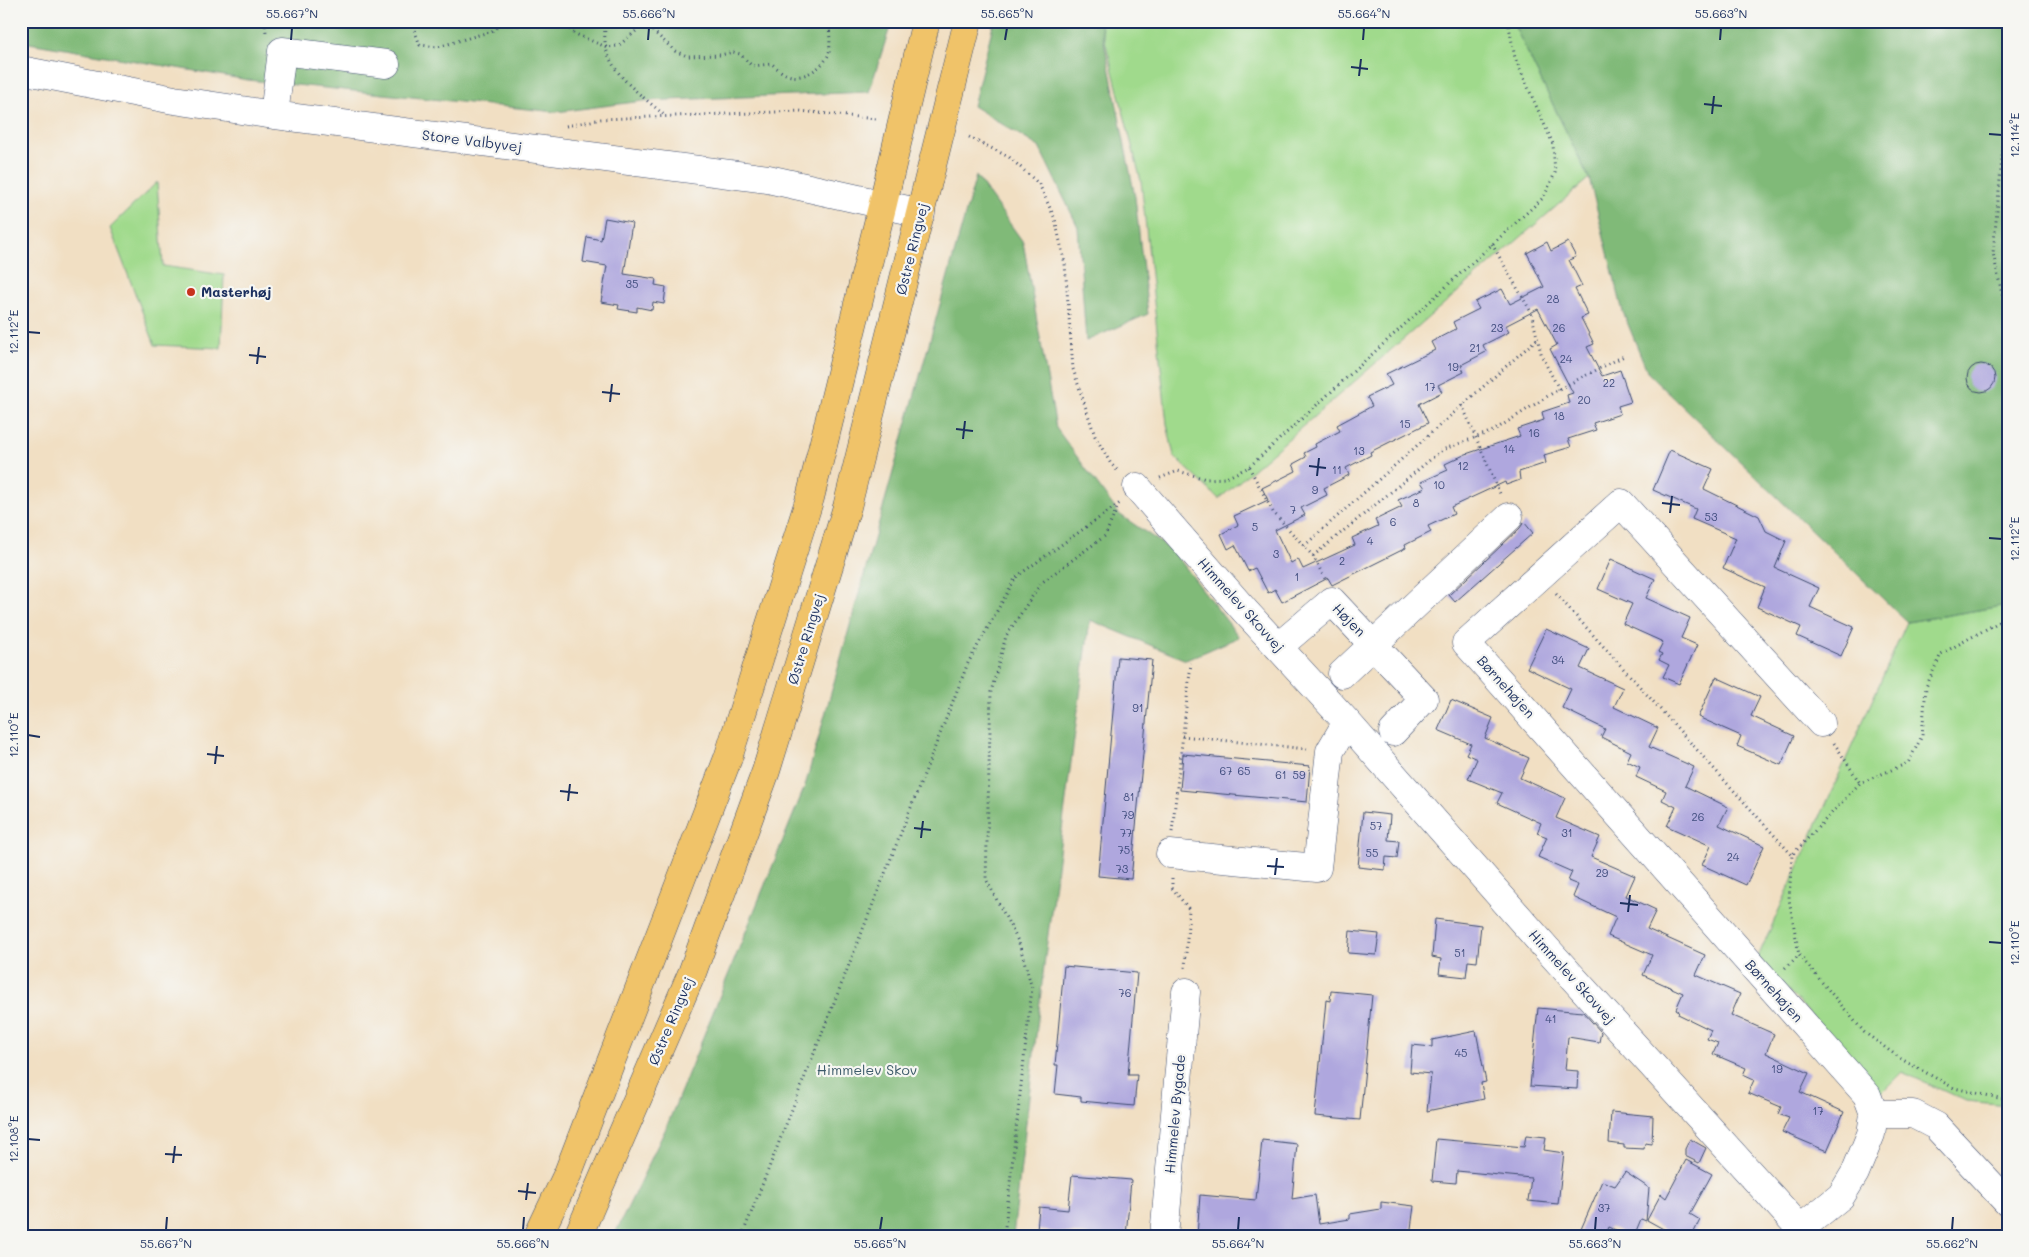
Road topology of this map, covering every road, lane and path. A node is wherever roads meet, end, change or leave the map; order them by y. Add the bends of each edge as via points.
1 (411, 21) edge
2 (505, 21) edge
3 (564, 21) edge
4 (605, 21) edge
5 (829, 21) edge
6 (926, 21) edge
7 (968, 21) edge
8 (1508, 21) edge
9 (606, 47) junction
10 (386, 64) dead end
11 (21, 70) edge
12 (2008, 96) edge
13 (274, 115) junction
14 (664, 115) junction
15 (876, 119) dead end
16 (562, 127) dead end
17 (969, 137) dead end
18 (883, 203) junction
19 (921, 213) junction
20 (1492, 244) junction
21 (2002, 294) junction
22 (2008, 297) edge
23 (2008, 310) edge
24 (1538, 338) junction
25 (1626, 355) dead end
26 (1559, 389) junction
27 (1462, 405) junction
28 (1476, 437) junction
29 (1249, 468) junction
30 (1127, 496) junction
31 (1509, 517) joint
32 (1304, 546) junction
33 (1313, 556) junction
34 (1540, 576) junction
35 (1332, 601) junction
36 (2008, 617) edge
37 (1373, 645) junction
38 (1278, 647) junction
39 (1191, 663) dead end
40 (1342, 674) dead end
41 (1347, 722) junction
42 (1820, 722) joint
43 (1393, 732) dead end
44 (1182, 736) junction
45 (1330, 751) junction
46 (1860, 782) junction
47 (1170, 854) junction
48 (1792, 855) junction
49 (1184, 956) dead end
50 (1186, 992) dead end
51 (2008, 1100) edge
52 (1874, 1114) junction
53 (2008, 1203) edge
54 (1801, 1234) edge
55 (538, 1236) edge
56 (578, 1236) edge
57 (742, 1236) edge
58 (1004, 1236) edge
59 (1164, 1236) edge

1 - 2 path via 420,46 438,47 492,31
3 - 9 path via 573,33
4 - 9 path
5 - 9 path via 829,53 822,64 810,73 793,77 772,64 752,66 740,54 733,52 686,56 641,27 618,46
6 - 18 main road
7 - 19 main road, Østre Ringvej
8 - 20 path via 1515,58 1553,144 1555,173 1544,196
9 - 14 path via 613,66 623,78
10 - 13 street via 282,51
11 - 13 street, Store Valbyvej via 174,100
12 - 21 path via 1993,254
13 - 18 street, Store Valbyvej via 768,179
14 - 15 path via 800,111
14 - 16 path via 600,119
17 - 30 path via 1009,157 1040,184 1056,219 1065,264 1073,369 1095,436
18 - 19 street, Store Valbyvej
18 - 55 main road via 810,498 728,758 568,1173
19 - 56 main road, Østre Ringvej via 847,507 766,770 692,973
20 - 24 path via 1532,312
20 - 29 path
21 - 22 path
21 - 23 path
24 - 26 path via 1542,357
24 - 27 path
25 - 26 path
26 - 28 path via 1493,431
27 - 28 path
27 - 32 path
28 - 31 path
28 - 33 path via 1442,450
29 - 30 path via 1226,478 1213,479 1178,471
29 - 32 path via 1273,512
30 - 38 street, Himmelev Skovvej
30 - 57 path via 1016,577 968,663
30 - 58 path via 1105,536 1041,583 1006,636 991,692 986,879 1019,942 1032,988
31 - 37 street
32 - 33 path
33 - 35 path via 1328,584
34 - 42 street, Børnehøjen via 1621,503
34 - 48 path
34 - 52 street, Børnehøjen via 1466,643 1867,1095
35 - 37 street, Højen
35 - 38 street, Højen
36 - 46 path via 1941,654 1926,687 1922,736 1908,763
37 - 40 street, Højen
37 - 43 street, Højen via 1424,699
38 - 41 street, Himmelev Skovvej
39 - 44 path
41 - 45 street
41 - 54 street, Himmelev Skovvej
42 - 46 path
44 - 45 path
44 - 47 path
45 - 47 street via 1317,868
46 - 48 path
47 - 49 path via 1172,888 1189,909
48 - 51 path via 1790,899 1799,954 1864,1032 1900,1059 1954,1088
50 - 59 street, Himmelev Bygade
52 - 53 street via 1913,1114 1936,1126
52 - 54 street via 1871,1134 1855,1173 1841,1196

